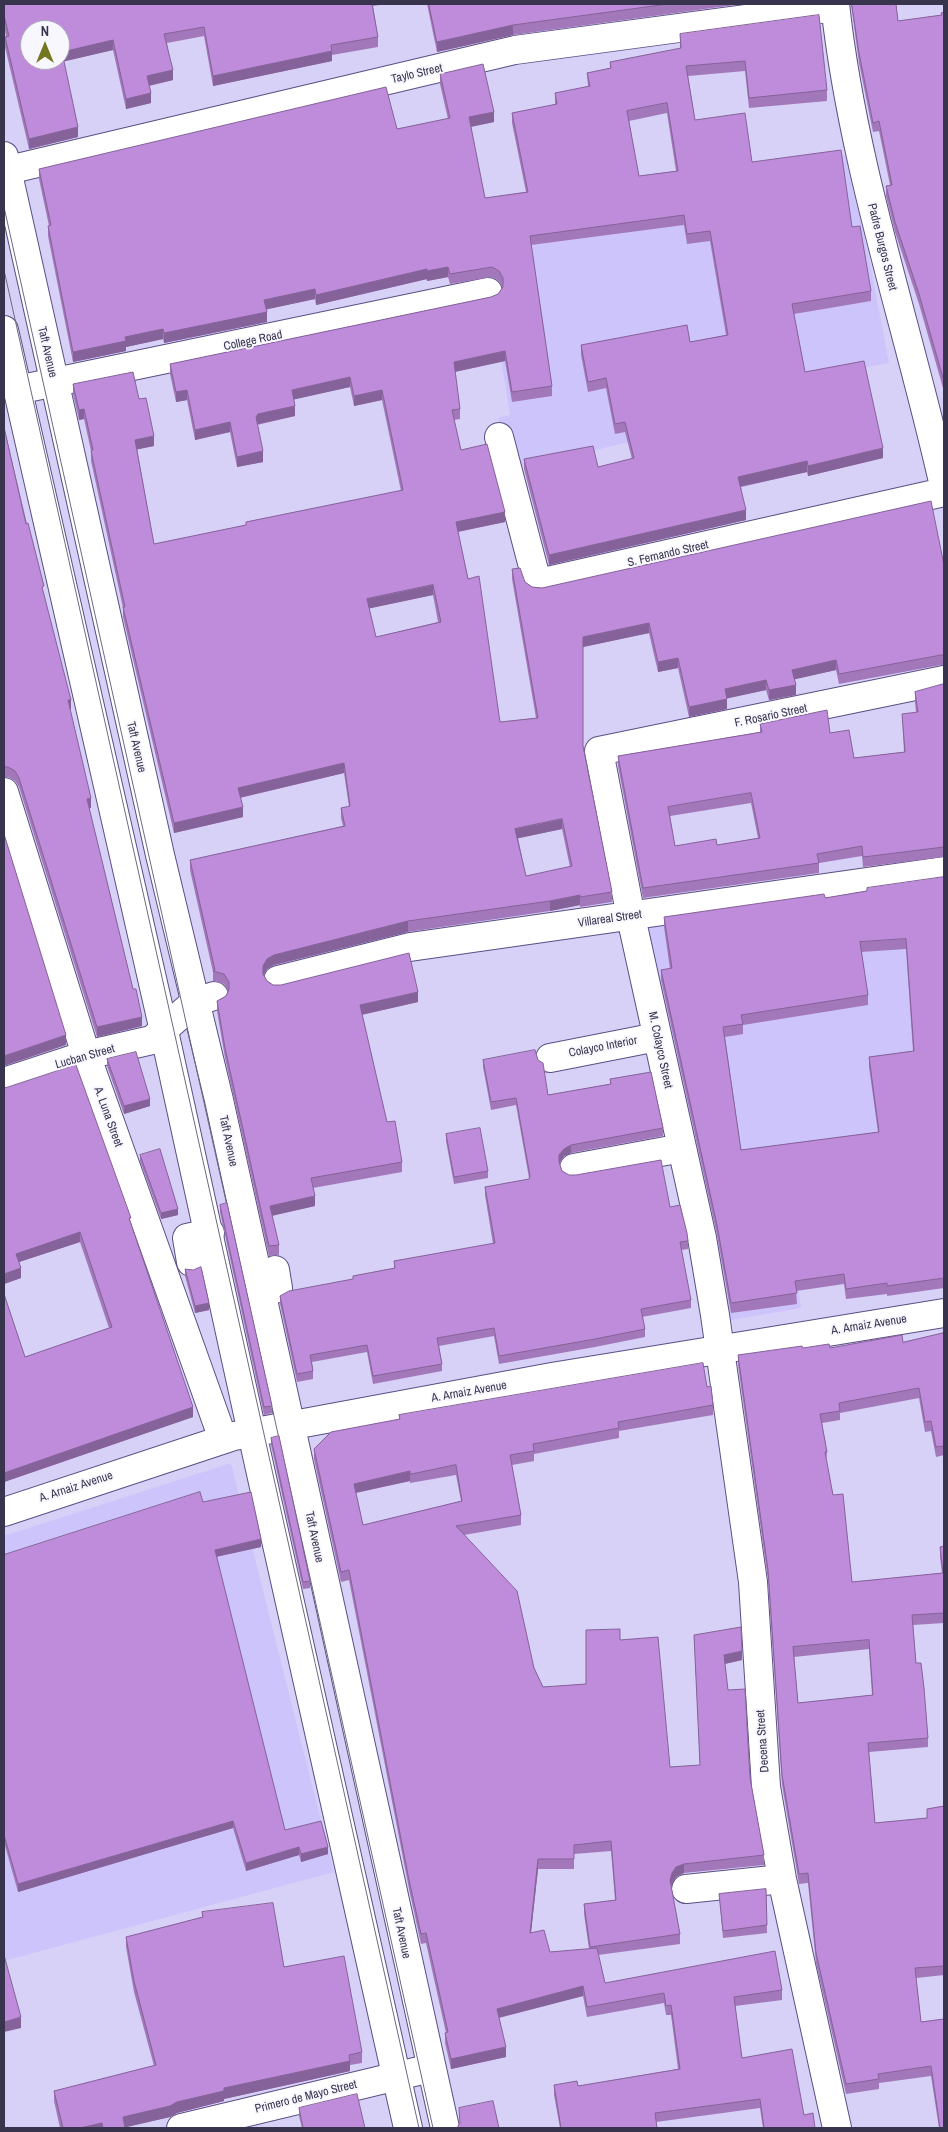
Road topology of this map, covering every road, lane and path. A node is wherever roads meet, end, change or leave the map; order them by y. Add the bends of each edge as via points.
1 (835, 5) edge
2 (5, 166) edge
3 (488, 292) dead end
4 (4, 330) edge
5 (54, 383) junction
6 (17, 390) junction
7 (499, 437) dead end
8 (944, 486) edge
9 (944, 492) edge
10 (944, 680) edge
11 (598, 751) joint
12 (4, 792) edge
13 (944, 871) edge
14 (631, 917) junction
15 (278, 980) dead end
16 (204, 999) junction
17 (164, 1031) junction
18 (657, 1037) junction
19 (86, 1055) junction
20 (550, 1058) dead end
21 (4, 1082) edge
22 (682, 1148) junction
23 (574, 1168) dead end
24 (210, 1233) junction
25 (191, 1262) dead end
26 (944, 1313) edge
27 (721, 1348) junction
28 (291, 1425) junction
29 (252, 1433) junction
30 (223, 1439) junction
31 (4, 1512) edge
32 (782, 1879) junction
33 (686, 1889) dead end
34 (431, 2068) junction
35 (397, 2075) junction
36 (181, 2128) edge
37 (408, 2128) edge
38 (445, 2128) edge
39 (838, 2128) edge

1 - 2 street, Taylo Street via 515,50
1 - 8 street, Padre Burgos Street via 850,105 877,232 925,399
2 - 5 street, Taft Avenue
3 - 5 street, College Road
4 - 6 street
5 - 6 street, College Road
5 - 16 street, Taft Avenue
6 - 17 street
7 - 9 street, S. Fernando Street via 537,582 540,583
10 - 11 street, F. Rosario Street
11 - 14 street, M. Colayco Street
12 - 19 street, A. Luna Street
13 - 14 street, Villareal Street
14 - 15 street, Villareal Street via 410,947
14 - 18 street, M. Colayco Street
16 - 17 street
16 - 28 street, Taft Avenue via 268,1281
17 - 19 street, Lucban Street via 152,1040
17 - 24 street
18 - 20 street, Colayco Interior
18 - 22 street, M. Colayco Street
19 - 21 street, Lucban Street
19 - 30 street, A. Luna Street
22 - 23 street
22 - 27 street, M. Colayco Street
24 - 25 street via 187,1238
24 - 29 street
26 - 27 street, A. Arnaiz Avenue
27 - 28 street, A. Arnaiz Avenue
27 - 32 street, Decena Street via 752,1582 766,1786
28 - 29 street, A. Arnaiz Avenue
28 - 34 street, Taft Avenue
29 - 30 street, A. Arnaiz Avenue
29 - 35 street
30 - 31 street, A. Arnaiz Avenue
32 - 33 street
32 - 39 street, Decena Street
34 - 35 street, Primero de Mayo Street
34 - 38 street, Taft Avenue
35 - 36 street, Primero de Mayo Street
35 - 37 street

